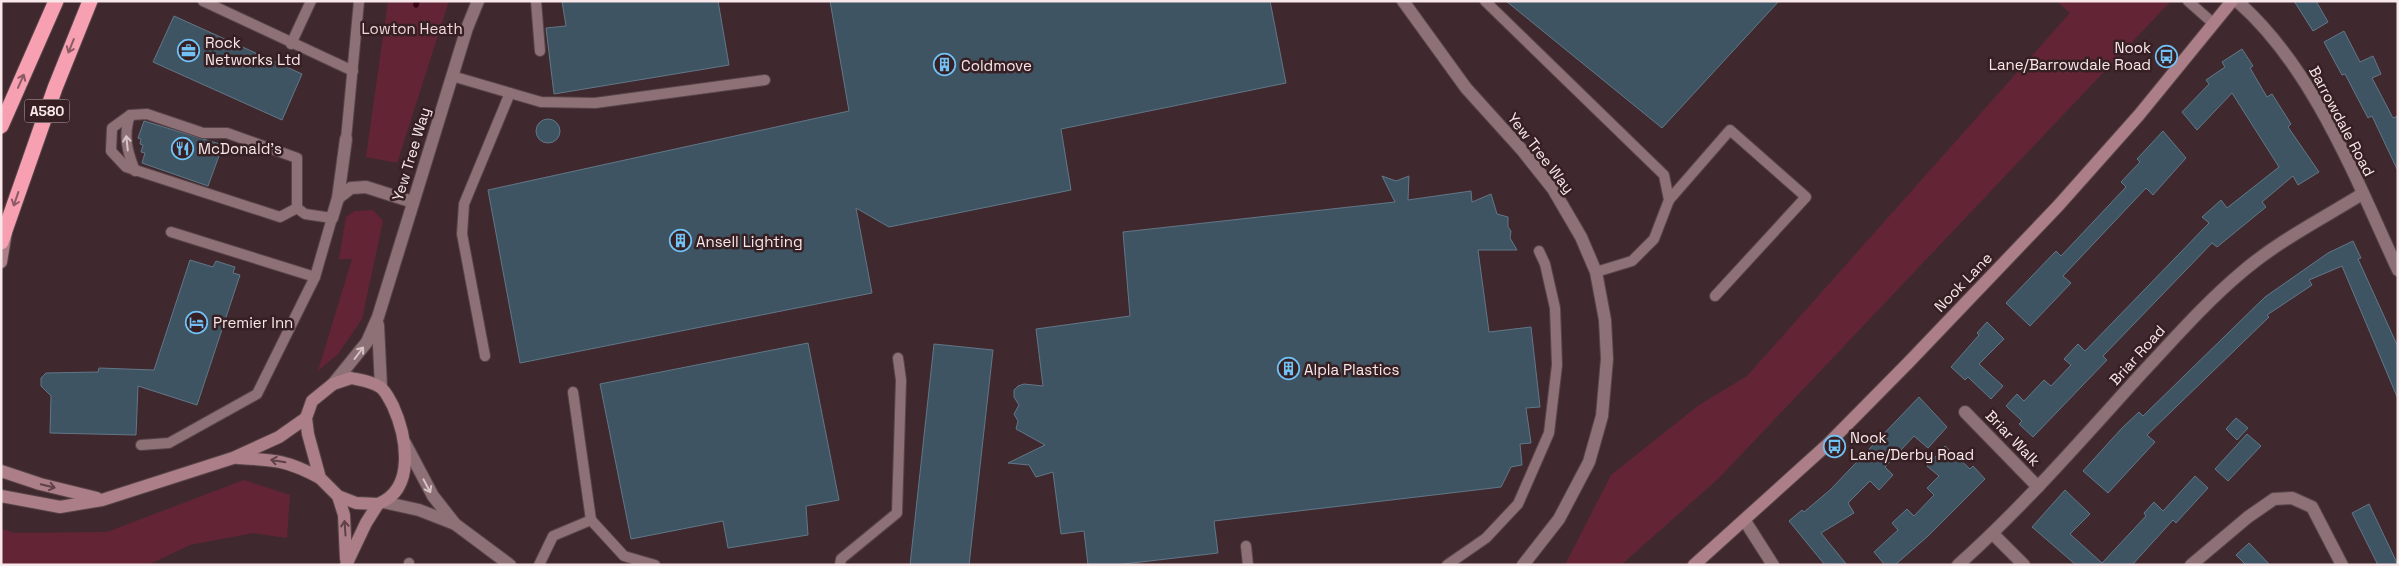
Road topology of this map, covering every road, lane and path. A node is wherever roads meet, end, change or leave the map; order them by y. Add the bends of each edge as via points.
1 (56, 1) edge
2 (90, 1) edge
3 (203, 1) edge
4 (311, 1) edge
5 (359, 1) edge
6 (478, 1) edge
7 (536, 1) edge
8 (1403, 1) edge
9 (1485, 1) edge
10 (2188, 1) edge
11 (2232, 1) edge
12 (2237, 1) edge
13 (2214, 24) junction
14 (292, 44) junction
15 (540, 50) dead end
16 (353, 71) junction
17 (452, 76) junction
18 (765, 80) dead end
19 (510, 93) junction
20 (130, 115) junction
21 (1, 126) edge
22 (346, 139) joint
23 (135, 171) junction
24 (2362, 194) junction
25 (338, 198) junction
26 (1670, 200) junction
27 (413, 202) junction
28 (297, 208) junction
29 (332, 218) junction
30 (8, 222) junction
31 (171, 232) dead end
32 (1, 242) edge
33 (1539, 251) dead end
34 (1, 262) edge
35 (2398, 270) edge
36 (1596, 272) junction
37 (315, 278) junction
38 (1715, 296) dead end
39 (378, 317) junction
40 (485, 356) dead end
41 (898, 358) dead end
42 (333, 384) junction
43 (381, 387) junction
44 (573, 392) dead end
45 (1965, 412) dead end
46 (306, 418) junction
47 (405, 443) junction
48 (141, 445) dead end
49 (233, 458) junction
50 (1, 471) edge
51 (320, 478) junction
52 (2038, 487) junction
53 (1, 496) edge
54 (338, 496) junction
55 (102, 500) junction
56 (381, 503) junction
57 (591, 520) junction
58 (1745, 521) junction
59 (455, 524) junction
60 (1993, 534) junction
61 (1246, 546) dead end
62 (346, 563) edge
63 (510, 565) edge
64 (538, 565) edge
65 (655, 565) edge
66 (840, 565) edge
67 (1248, 565) edge
68 (1447, 565) edge
69 (1523, 565) edge
70 (1694, 565) edge
71 (1773, 565) edge
72 (1958, 565) edge
73 (2024, 565) edge
74 (2191, 565) edge
75 (2342, 565) edge

21 -> 1 highway, A580
2 -> 30 highway, A580 via 54,88
3 - 14 lane
4 - 14 lane
5 - 16 lane
6 - 17 street, Yew Tree Way
7 - 15 lane
8 - 36 street, Yew Tree Way via 1466,88 1553,189 1581,237
9 - 26 lane via 1664,175
10 - 13 lane
11 - 13 street, Nook Lane
12 - 24 street, Barrowdale Road via 2250,12 2295,69 2325,118
13 - 58 street, Nook Lane via 2058,206 1835,437
14 - 16 lane
16 - 22 lane
17 - 19 lane
17 - 27 street, Yew Tree Way
18 - 19 lane via 595,104 541,102
19 - 40 lane via 464,204 462,234
23 -> 20 lane via 127,152 125,130
20 - 23 lane via 112,128 111,151 126,167
20 - 28 lane via 147,114 203,133 227,133 298,158
22 - 25 street
23 - 28 lane via 280,217
24 - 35 street, Barrowdale Road
24 - 52 street, Briar Road via 2287,239 2243,271 2200,311
25 - 27 street via 351,188 366,188
25 - 29 street
26 - 36 lane via 1654,239 1632,261
26 - 38 lane via 1730,130 1806,197
27 - 39 street, Yew Tree Way
28 - 29 lane via 305,214
29 - 37 lane
30 - 32 highway, A580
30 - 34 street, A580
31 - 37 lane
33 - 68 lane via 1555,308 1557,364 1548,432 1518,504 1486,538
36 - 69 street, Yew Tree Way via 1608,359 1602,416 1589,462 1559,519
37 - 48 lane via 257,394 169,443
42 -> 39 street, Yew Tree Way via 367,342
39 - 43 street, Yew Tree Way
41 - 66 lane via 901,380 897,513 841,559
42 - 43 street via 350,378
42 - 46 street via 312,401
43 - 47 street via 398,417
44 - 57 lane
45 - 52 street, Briar Walk
46 - 49 street via 279,437
46 - 51 street
47 - 56 street via 402,480
47 -> 59 street via 433,496
51 -> 49 street via 294,464
49 - 55 street
50 -> 55 street
51 - 54 street
52 - 60 street, Briar Road
53 - 55 street via 60,507
54 - 56 street via 356,503
62 -> 54 street via 344,515
56 - 59 street via 418,510
56 - 62 street via 366,523
57 - 64 lane via 553,536
57 - 65 lane via 624,556
58 - 70 street, Nook Lane
58 - 71 street
59 - 63 street
60 - 72 street, Briar Road
60 - 73 street
61 - 67 lane
74 - 75 street via 2274,499 2292,498 2312,507

